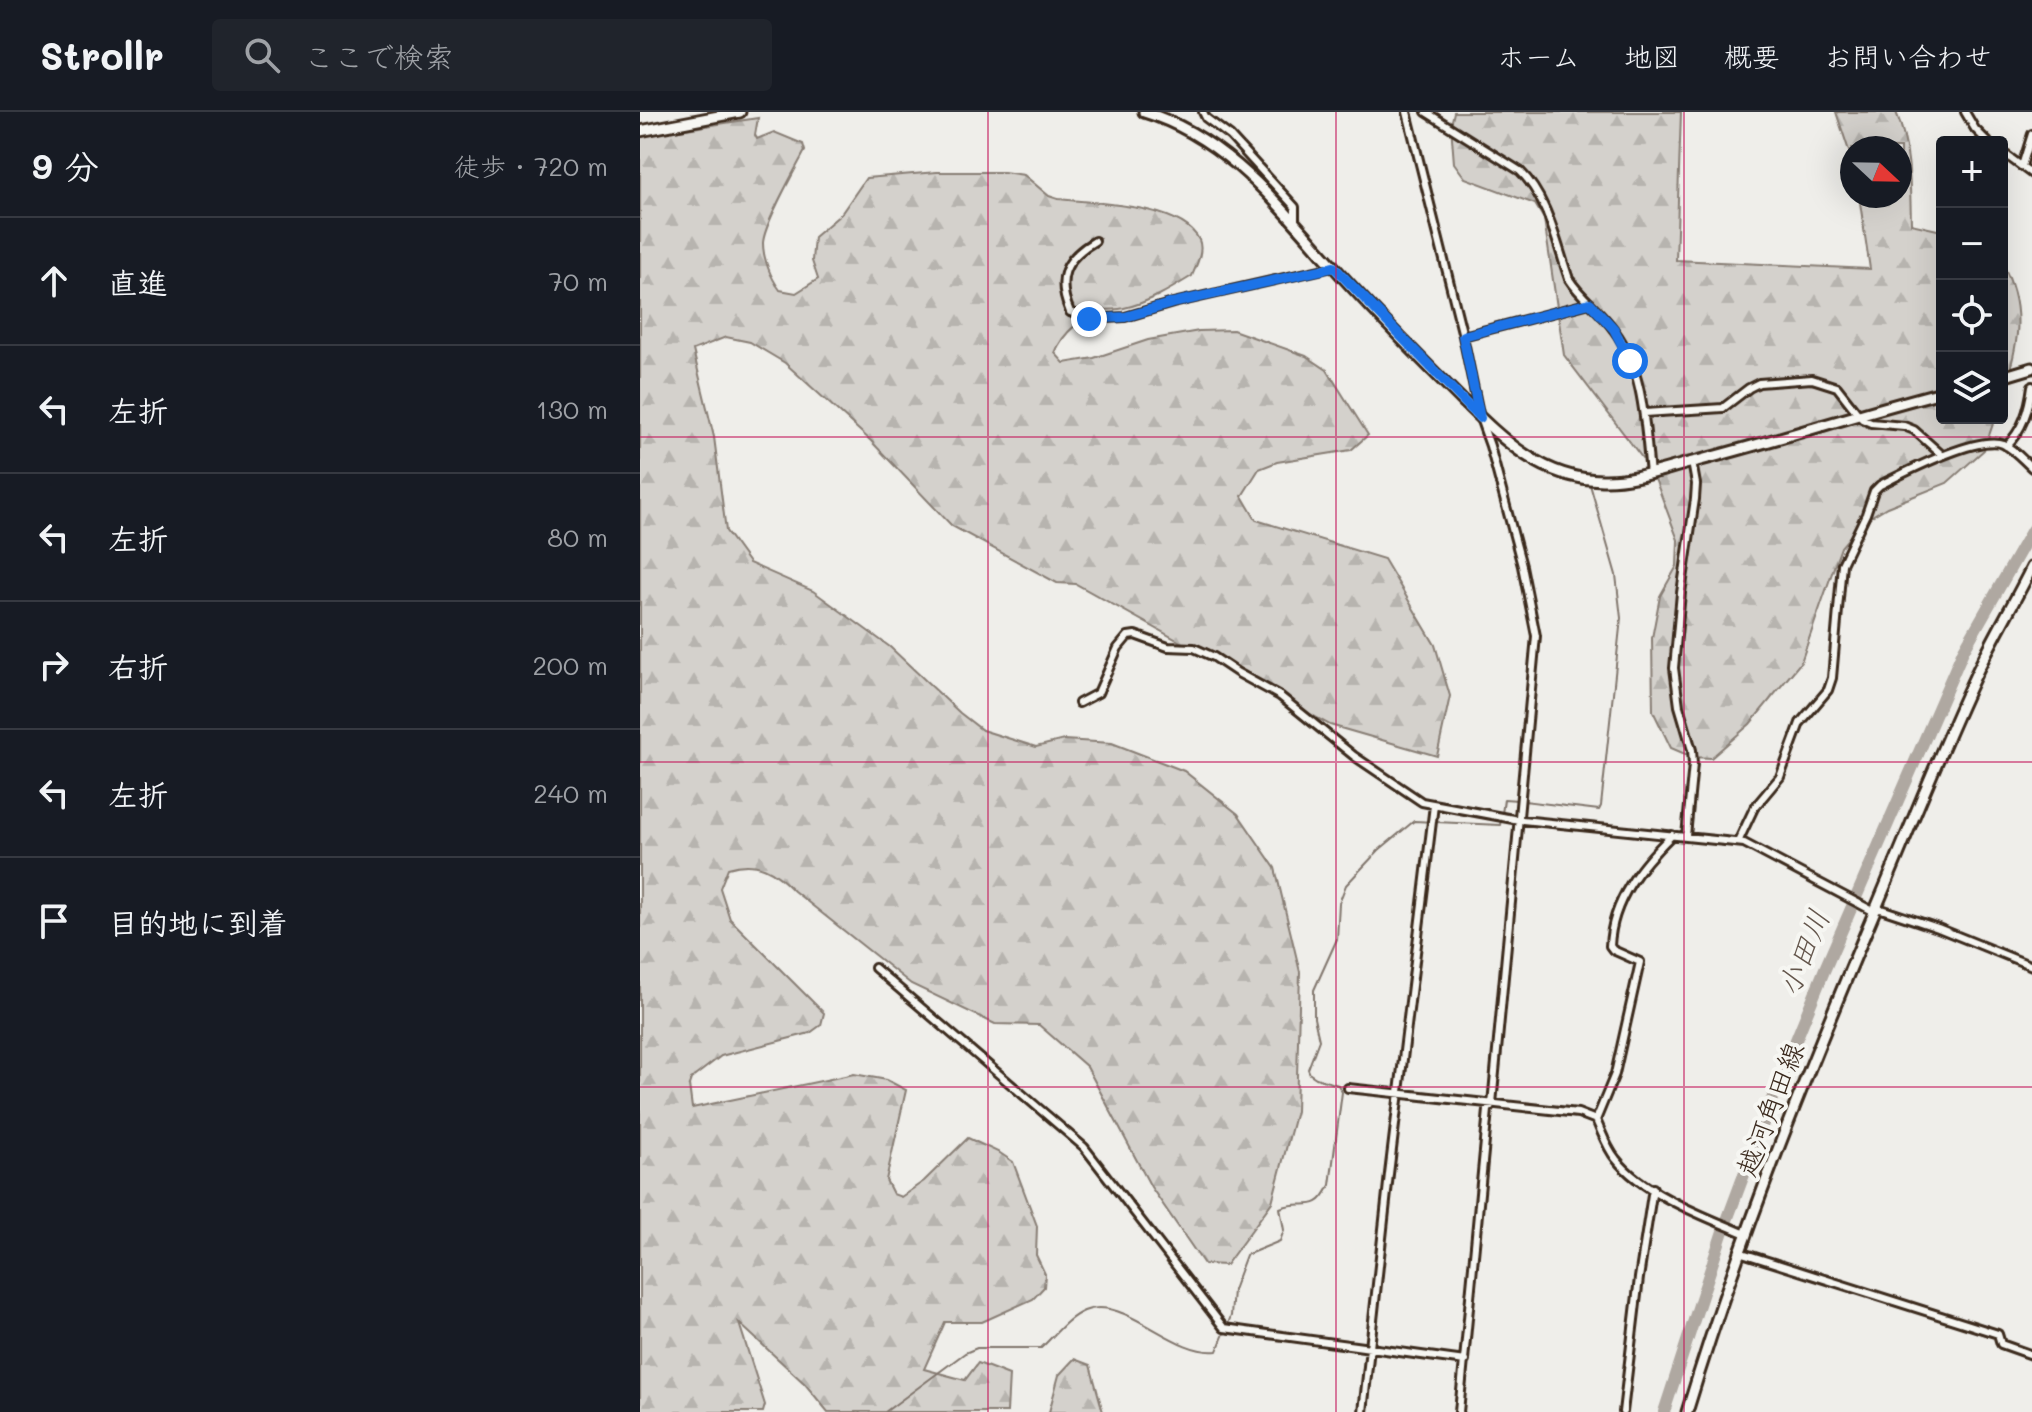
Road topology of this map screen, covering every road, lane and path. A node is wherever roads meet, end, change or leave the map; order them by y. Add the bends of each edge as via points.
1 (740, 112) edge
2 (1144, 112) edge
3 (1203, 112) edge
4 (1407, 112) edge
5 (1426, 112) edge
6 (1965, 112) edge
7 (640, 131) edge
8 (2032, 134) edge
9 (1982, 136) edge
10 (2008, 156) edge
11 (2022, 166) junction
12 (2032, 174) edge
13 (1295, 222) junction
14 (1095, 241) dead end
15 (1334, 267) junction
16 (1590, 303) junction
17 (1463, 336) junction
18 (2032, 368) edge
19 (2008, 375) edge
20 (2032, 386) edge
21 (1936, 394) edge
22 (1645, 413) junction
23 (1857, 415) junction
24 (1480, 418) junction
25 (2006, 446) junction
26 (1942, 455) junction
27 (1692, 462) junction
28 (2032, 468) edge
29 (1650, 474) junction
30 (2032, 567) edge
31 (1079, 703) dead end
32 (1434, 805) junction
33 (1519, 818) junction
34 (1672, 835) junction
35 (1686, 836) junction
36 (1738, 842) junction
37 (1875, 910) junction
38 (2032, 966) edge
39 (875, 968) dead end
40 (1348, 1088) dead end
41 (1399, 1095) junction
42 (1492, 1104) junction
43 (1596, 1120) junction
44 (1653, 1188) junction
45 (1746, 1234) junction
46 (1739, 1252) junction
47 (1370, 1349) junction
48 (2032, 1355) edge
49 (1465, 1361) junction
50 (1363, 1412) edge
51 (1459, 1412) edge
52 (1623, 1412) edge
53 (1687, 1412) edge

1 - 7 street
2 - 13 street via 1222,152
3 - 13 street via 1295,207
4 - 17 street
5 - 16 street via 1532,182 1569,279
6 - 9 street
8 - 11 street
10 - 11 street
11 - 12 street
13 - 15 street
14 - 15 street via 1066,267 1062,281 1070,312 1089,319 1125,317
15 - 24 street
16 - 17 street
16 - 22 street via 1621,339
17 - 24 street
18 - 19 street
20 - 25 street via 2026,415
21 - 23 street
22 - 23 street via 1723,408 1759,383 1812,379 1837,387
22 - 29 street
23 - 26 street via 1871,423 1914,430
23 - 27 street
24 - 29 street via 1545,468 1601,480
24 - 33 street via 1510,518 1536,636
25 - 26 street via 1998,442
25 - 28 street
26 - 36 street via 1874,491 1842,564 1828,690 1800,723 1780,777 1754,808
27 - 29 street
27 - 35 street via 1695,499 1674,668 1692,750
30 - 37 street, 越河角田線 via 1977,672
31 - 32 street via 1098,693 1128,636 1194,648 1280,696 1414,799
32 - 33 street
32 - 41 street
33 - 34 street
33 - 42 street
34 - 35 street
34 - 43 street via 1629,884 1610,938 1613,950 1640,962 1615,1074
35 - 36 street
36 - 37 street
37 - 38 street via 1938,928
37 - 45 street, 越河角田線
39 - 47 street via 1084,1147 1224,1328
40 - 41 street
41 - 42 street
41 - 47 street
42 - 43 street via 1578,1113
42 - 49 street
43 - 44 street via 1616,1159
44 - 45 street
44 - 52 street
45 - 46 street, 越河角田線
46 - 48 street via 1998,1334 2001,1344
46 - 53 street, 越河角田線
47 - 49 street
47 - 50 street
49 - 51 street

